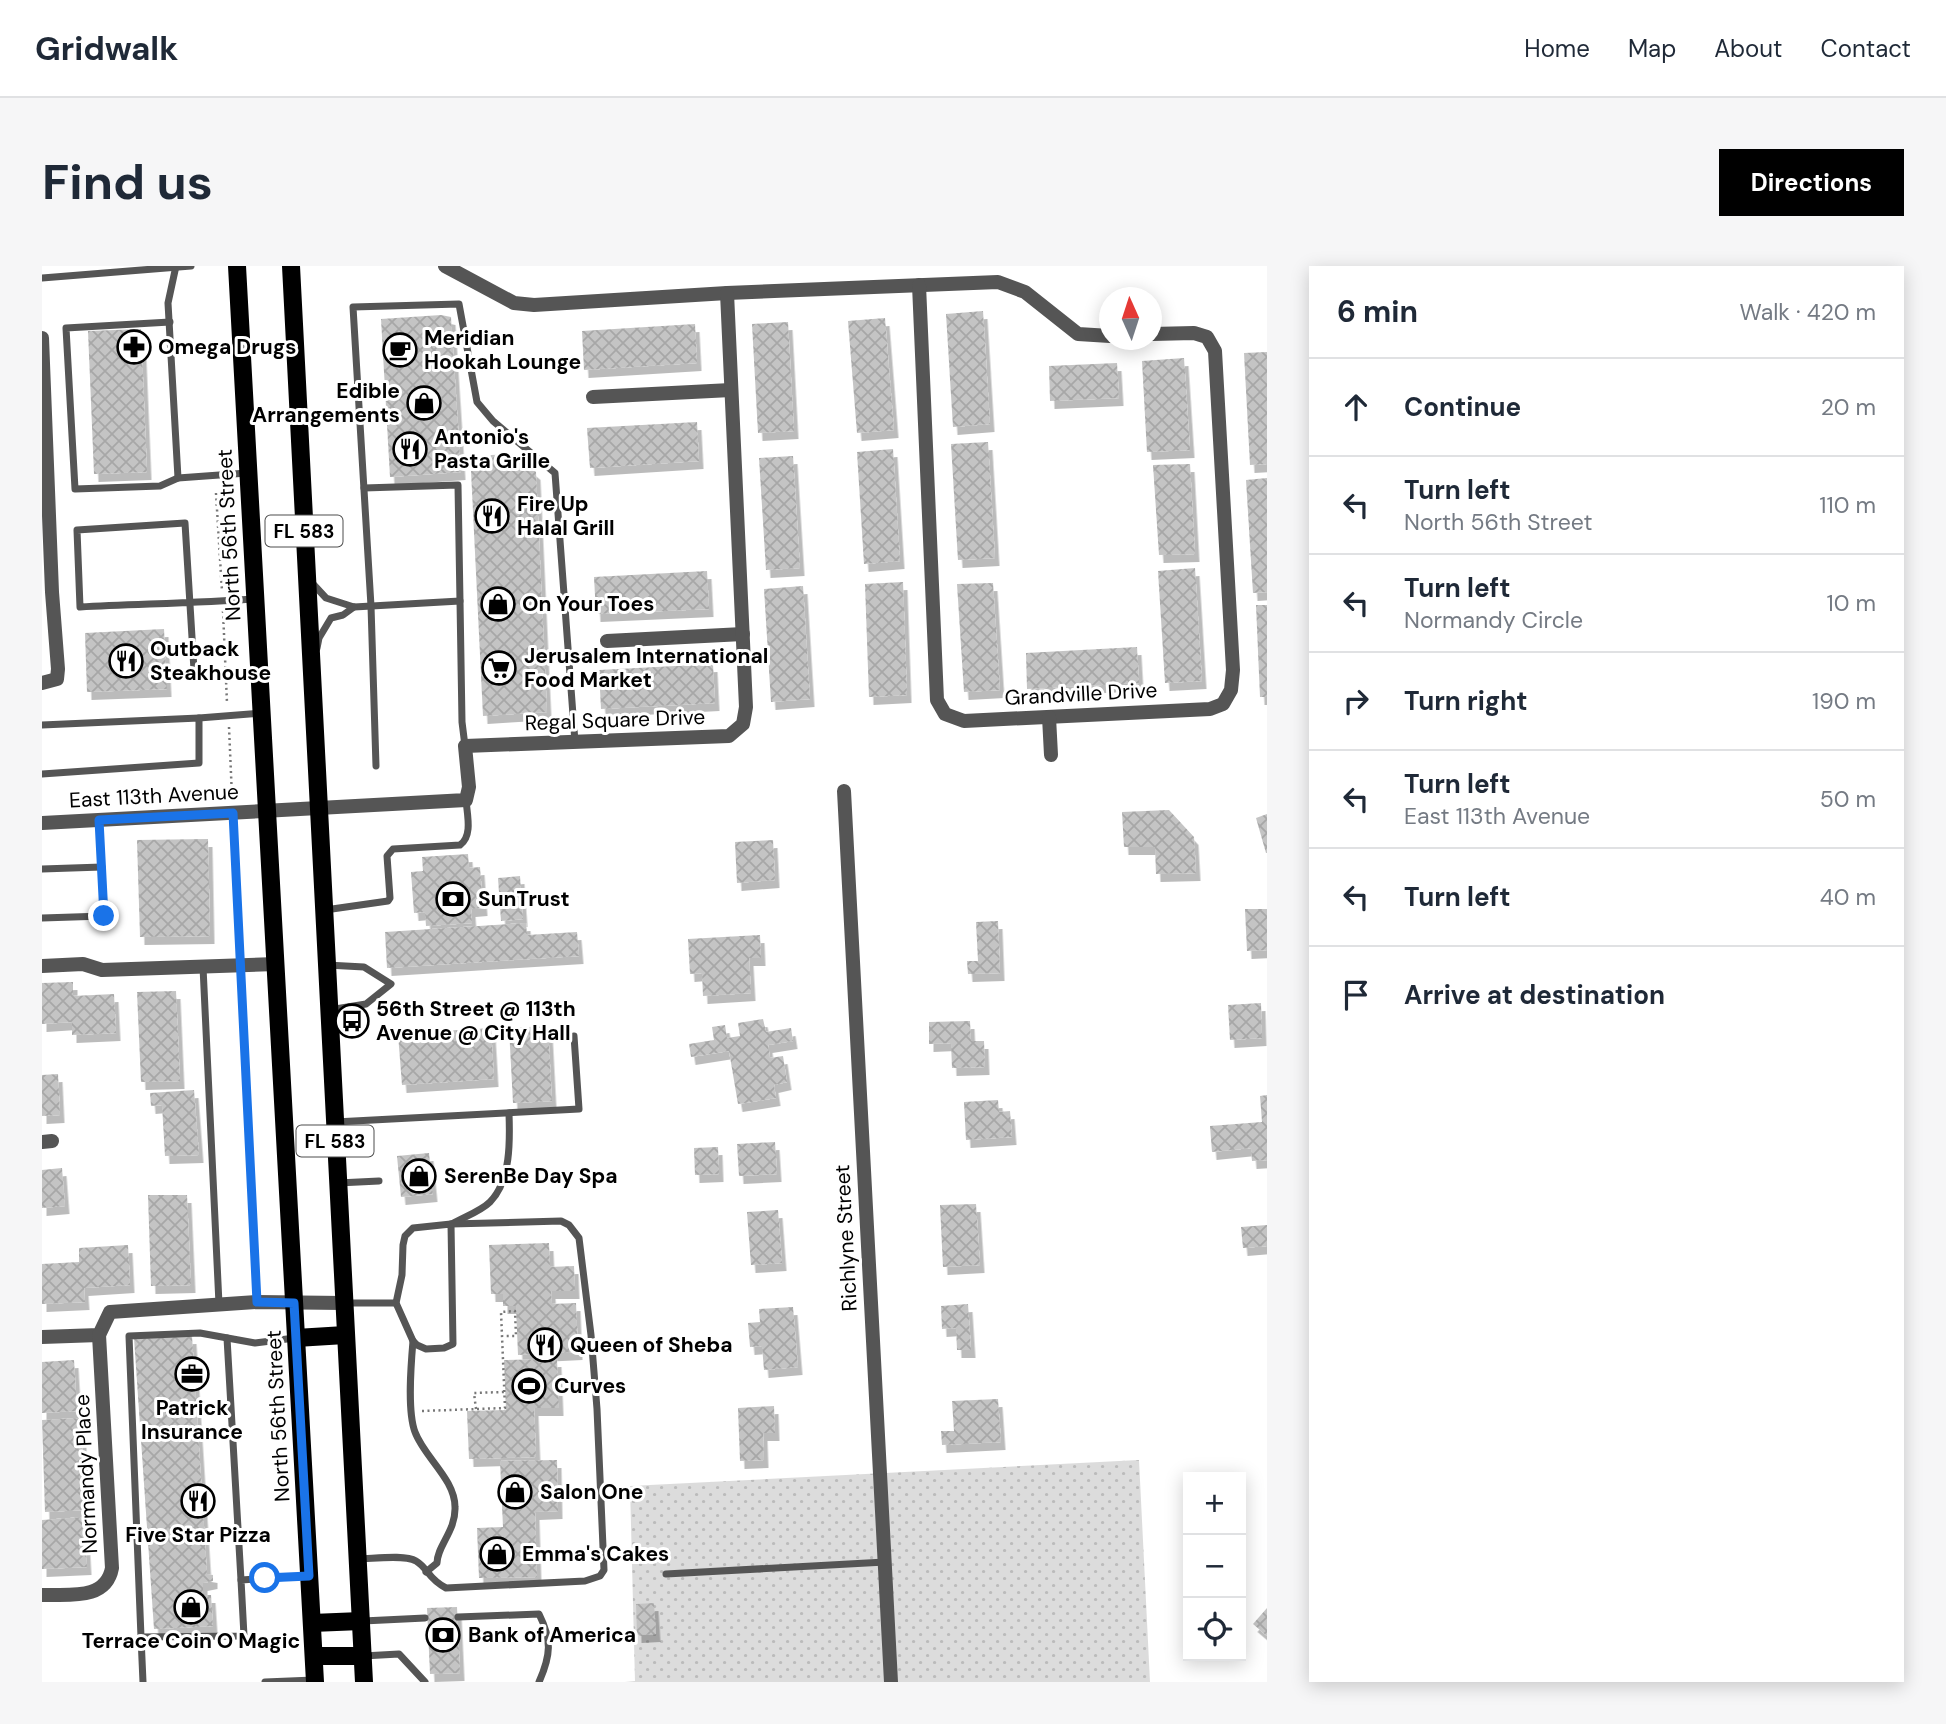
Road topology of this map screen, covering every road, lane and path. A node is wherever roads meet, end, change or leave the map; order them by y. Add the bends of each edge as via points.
1 (191, 266) edge
2 (237, 266) edge
3 (291, 266) edge
4 (445, 266) edge
5 (176, 267) edge
6 (79, 270) edge
7 (42, 278) edge
8 (919, 285) junction
9 (727, 293) junction
10 (170, 322) junction
11 (1162, 334) edge
12 (1099, 335) edge
13 (42, 338) edge
14 (731, 390) junction
15 (593, 397) dead end
16 (249, 473) junction
17 (178, 478) junction
18 (364, 488) junction
19 (216, 493) dead end
20 (306, 575) junction
21 (256, 598) junction
22 (222, 601) junction
23 (460, 601) junction
24 (190, 602) junction
25 (371, 606) junction
26 (354, 607) junction
27 (743, 634) junction
28 (607, 641) dead end
29 (194, 670) dead end
30 (312, 679) junction
31 (42, 682) edge
32 (263, 713) junction
33 (228, 715) junction
34 (1049, 717) junction
35 (199, 718) junction
36 (42, 725) edge
37 (575, 742) junction
38 (465, 747) junction
39 (1051, 755) dead end
40 (376, 766) dead end
41 (42, 774) edge
42 (844, 791) dead end
43 (466, 800) junction
44 (318, 808) junction
45 (268, 811) junction
46 (233, 813) junction
47 (99, 820) junction
48 (42, 823) edge
49 (102, 867) junction
50 (42, 869) edge
51 (323, 910) junction
52 (42, 918) edge
53 (276, 964) junction
54 (241, 965) junction
55 (326, 965) junction
56 (42, 966) edge
57 (203, 966) junction
58 (328, 1010) junction
59 (574, 1036) dead end
60 (509, 1113) junction
61 (334, 1122) junction
62 (379, 1181) dead end
63 (338, 1183) junction
64 (452, 1224) junction
65 (257, 1302) junction
66 (294, 1303) junction
67 (343, 1303) junction
68 (396, 1303) junction
69 (219, 1305) junction
70 (99, 1335) junction
71 (345, 1335) junction
72 (503, 1336) junction
73 (42, 1337) edge
74 (227, 1338) junction
75 (296, 1338) junction
76 (413, 1341) junction
77 (505, 1392) junction
78 (476, 1409) junction
79 (412, 1411) junction
80 (358, 1559) junction
81 (884, 1562) junction
82 (426, 1572) junction
83 (666, 1574) dead end
84 (309, 1576) junction
85 (241, 1580) junction
86 (42, 1595) edge
87 (458, 1617) dead end
88 (425, 1618) dead end
89 (361, 1621) junction
90 (312, 1623) junction
91 (141, 1637) junction
92 (314, 1656) junction
93 (363, 1656) junction
94 (315, 1681) edge
95 (143, 1682) edge
96 (265, 1682) edge
97 (364, 1682) edge
98 (425, 1682) edge
99 (539, 1682) edge
100 (891, 1682) edge

1 - 5 lane
2 - 16 main road, North 56th Street / FL 583
3 - 20 main road, FL 583
4 - 9 street via 497,295 524,304
5 - 6 lane
5 - 10 lane via 168,303
6 - 7 lane
8 - 9 street
8 - 12 street via 998,282 1025,292 1077,334
8 - 34 street, Grandville Drive via 937,700 945,714 964,721
9 - 14 street, Regal Square Drive
10 - 17 lane
10 - 17 lane via 66,328 67,355 75,489 160,486
11 - 34 street, Grandville Drive via 1194,332 1207,337 1215,351 1233,670 1230,690 1223,705 1210,709
13 - 31 street via 58,669 57,679
14 - 15 street
14 - 27 street, Regal Square Drive
16 - 17 lane
16 - 21 main road, North 56th Street / FL 583
18 - 23 lane via 458,485
18 - 25 lane
18 - 37 lane via 353,307 459,303 477,402 555,473
19 - 22 path
20 - 26 lane via 326,598
20 - 30 main road, FL 583
21 - 22 lane
21 - 32 main road, North 56th Street / FL 583
22 - 24 lane
22 - 33 path
23 - 25 lane
23 - 38 lane
24 - 24 lane via 80,607 77,530 185,523
24 - 29 lane
25 - 26 lane
25 - 40 lane
26 - 30 lane via 331,618 319,638
27 - 28 street
27 - 37 street, Regal Square Drive via 746,707 743,724 729,736
30 - 44 main road, FL 583
32 - 33 lane
32 - 45 main road, North 56th Street / FL 583
33 - 35 lane
33 - 46 path
34 - 39 street
35 - 36 lane
35 - 41 lane via 199,764
37 - 38 street, Regal Square Drive
38 - 43 street
42 - 81 street, Richlyne Street
43 - 44 street
43 - 51 lane via 466,841 393,849 387,856 387,901
44 - 45 street, East 113th Avenue
44 - 51 main road, FL 583
45 - 46 street, East 113th Avenue
45 - 53 main road, North 56th Street / FL 583
46 - 47 street, East 113th Avenue
46 - 54 path
47 - 48 street, East 113th Avenue
47 - 49 lane
49 - 50 lane
49 - 52 lane via 104,916
51 - 55 main road, FL 583
53 - 54 street
53 - 66 main road, North 56th Street / FL 583
54 - 57 street
54 - 65 path
55 - 58 main road, FL 583
55 - 58 lane via 365,967 391,984 366,1004
56 - 57 street via 83,964 102,970
57 - 69 lane
58 - 61 main road, FL 583
59 - 60 lane via 579,1109
60 - 61 lane
60 - 64 lane via 509,1158 499,1190 489,1203
61 - 63 main road, FL 583
62 - 63 lane
63 - 67 main road, FL 583
64 - 68 lane via 413,1228 405,1236
64 - 76 lane via 453,1344 426,1349
64 - 82 lane via 561,1221 579,1238 597,1409 604,1570 585,1581 446,1588
65 - 66 street
65 - 69 street
66 - 67 street
66 - 75 main road, North 56th Street / FL 583
67 - 68 lane
67 - 71 main road, FL 583
68 - 76 lane
69 - 70 street via 110,1312
70 - 73 street
70 - 86 street, Normandy Place via 110,1579 95,1592
71 - 75 main road
71 - 80 main road, FL 583
72 - 72 path via 516,1336 515,1311 501,1311
72 - 77 path
74 - 75 lane via 254,1343
74 - 85 lane
74 - 91 lane via 200,1333 129,1336
75 - 84 main road, North 56th Street / FL 583
76 - 79 lane
77 - 78 path via 505,1408
77 - 78 path via 474,1393
78 - 79 path
79 - 82 lane via 415,1433 455,1506 452,1531 437,1563
80 - 82 lane via 405,1558 416,1561
80 - 89 main road, FL 583
81 - 83 lane
81 - 100 street, Richlyne Street
84 - 85 lane
84 - 90 main road, North 56th Street / FL 583
85 - 91 lane via 244,1636
87 - 99 lane via 539,1614 548,1633 548,1661
88 - 89 lane
89 - 90 main road
89 - 93 main road, FL 583
90 - 92 main road, North 56th Street / FL 583
91 - 95 lane
92 - 93 main road
92 - 94 main road, North 56th Street / FL 583
93 - 97 main road, FL 583
93 - 98 lane via 399,1654
94 - 96 lane

